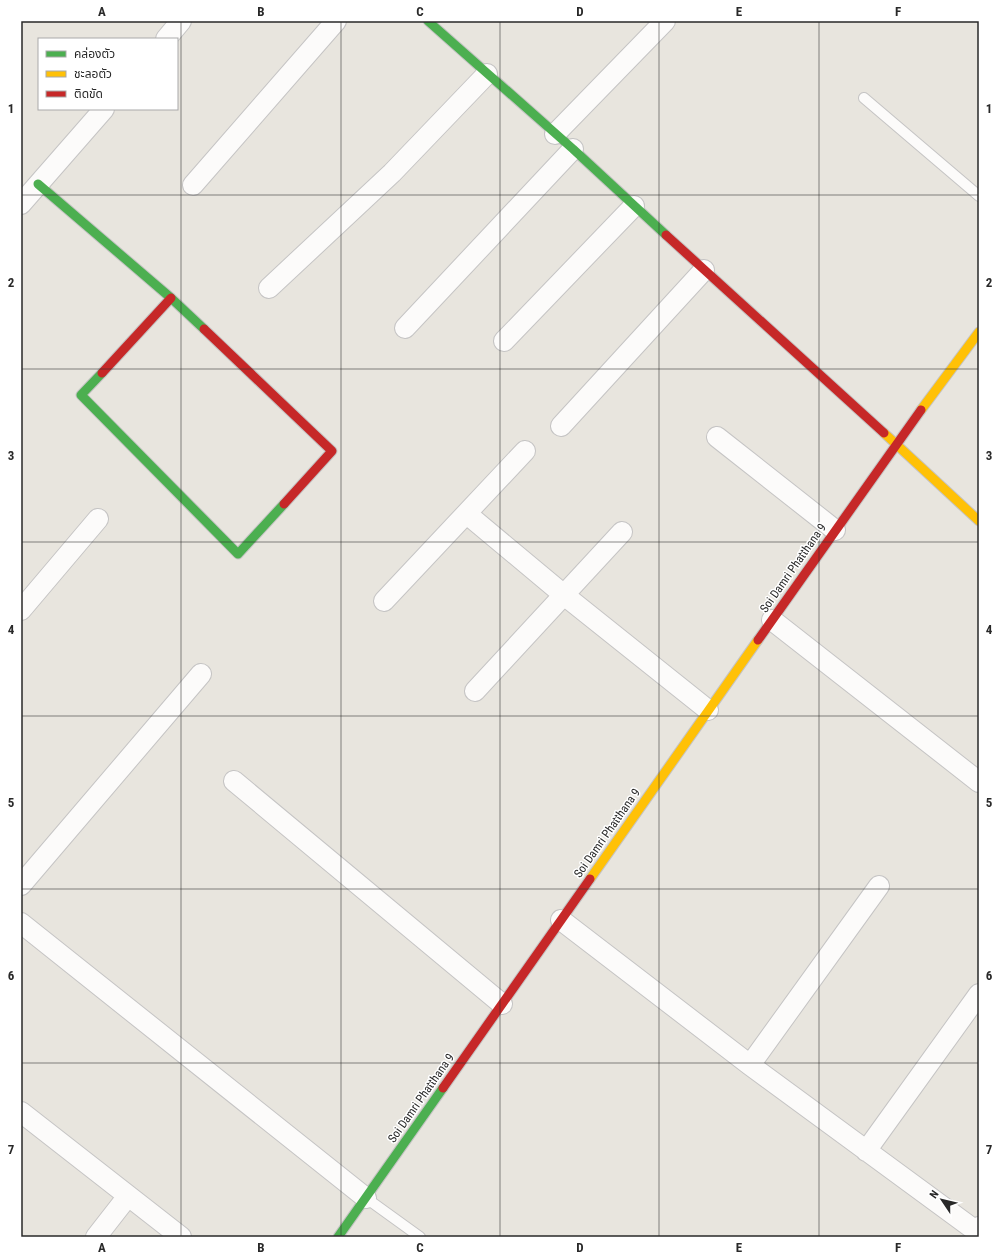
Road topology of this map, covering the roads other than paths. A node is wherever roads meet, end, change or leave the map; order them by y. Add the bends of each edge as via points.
1 (181, 21) edge
2 (336, 21) edge
3 (428, 21) edge
4 (665, 21) edge
5 (167, 38) edge
6 (487, 74) junction
7 (864, 98) dead end
8 (103, 110) edge
9 (555, 134) junction
10 (573, 149) junction
11 (38, 184) junction
12 (193, 185) dead end
13 (979, 196) edge
14 (21, 204) edge
15 (634, 206) junction
16 (704, 270) junction
17 (269, 288) dead end
18 (171, 298) junction
19 (405, 328) dead end
20 (979, 332) edge
21 (504, 341) dead end
22 (561, 426) dead end
23 (716, 437) dead end
24 (896, 444) junction
25 (525, 451) dead end
26 (466, 514) junction
27 (98, 519) dead end
28 (979, 521) edge
29 (835, 530) junction
30 (622, 532) dead end
31 (564, 595) junction
32 (384, 601) dead end
33 (21, 610) edge
34 (772, 620) junction
35 (201, 674) dead end
36 (475, 691) dead end
37 (708, 710) junction
38 (234, 781) dead end
39 (979, 782) edge
40 (21, 885) edge
41 (879, 886) dead end
42 (561, 920) junction
43 (21, 923) edge
44 (979, 994) edge
45 (502, 1004) junction
46 (750, 1065) junction
47 (22, 1113) edge
48 (866, 1151) junction
49 (128, 1196) junction
50 (366, 1198) junction
51 (979, 1227) edge
52 (96, 1237) edge
53 (181, 1237) edge
54 (338, 1237) edge
55 (420, 1237) edge

1 - 5 street
2 - 12 street
3 - 6 street
4 - 9 street
6 - 9 street
6 - 17 street via 392,174
7 - 13 lane
8 - 11 street
9 - 10 street
10 - 15 street
10 - 19 street
11 - 14 street
11 - 18 street
15 - 16 street
15 - 21 street
16 - 22 street
16 - 24 street
18 - 18 street via 81,395 238,554 332,451
20 - 24 street, Soi Damri Phatthana 9
23 - 29 street
24 - 28 street
24 - 29 street, Soi Damri Phatthana 9
25 - 26 street
26 - 31 street
26 - 32 street
27 - 33 street
29 - 34 street, Soi Damri Phatthana 9
30 - 31 street
31 - 36 street
31 - 37 street
34 - 37 street, Soi Damri Phatthana 9
34 - 39 street
35 - 40 street
37 - 42 street, Soi Damri Phatthana 9
38 - 45 street
41 - 46 street
42 - 45 street, Soi Damri Phatthana 9
42 - 46 street
43 - 50 street
44 - 48 street
45 - 50 street, Soi Damri Phatthana 9
46 - 48 street
47 - 49 street
48 - 51 street via 976,1231
49 - 52 street
49 - 53 street
50 - 54 street, Soi Damri Phatthana 9
50 - 55 lane

